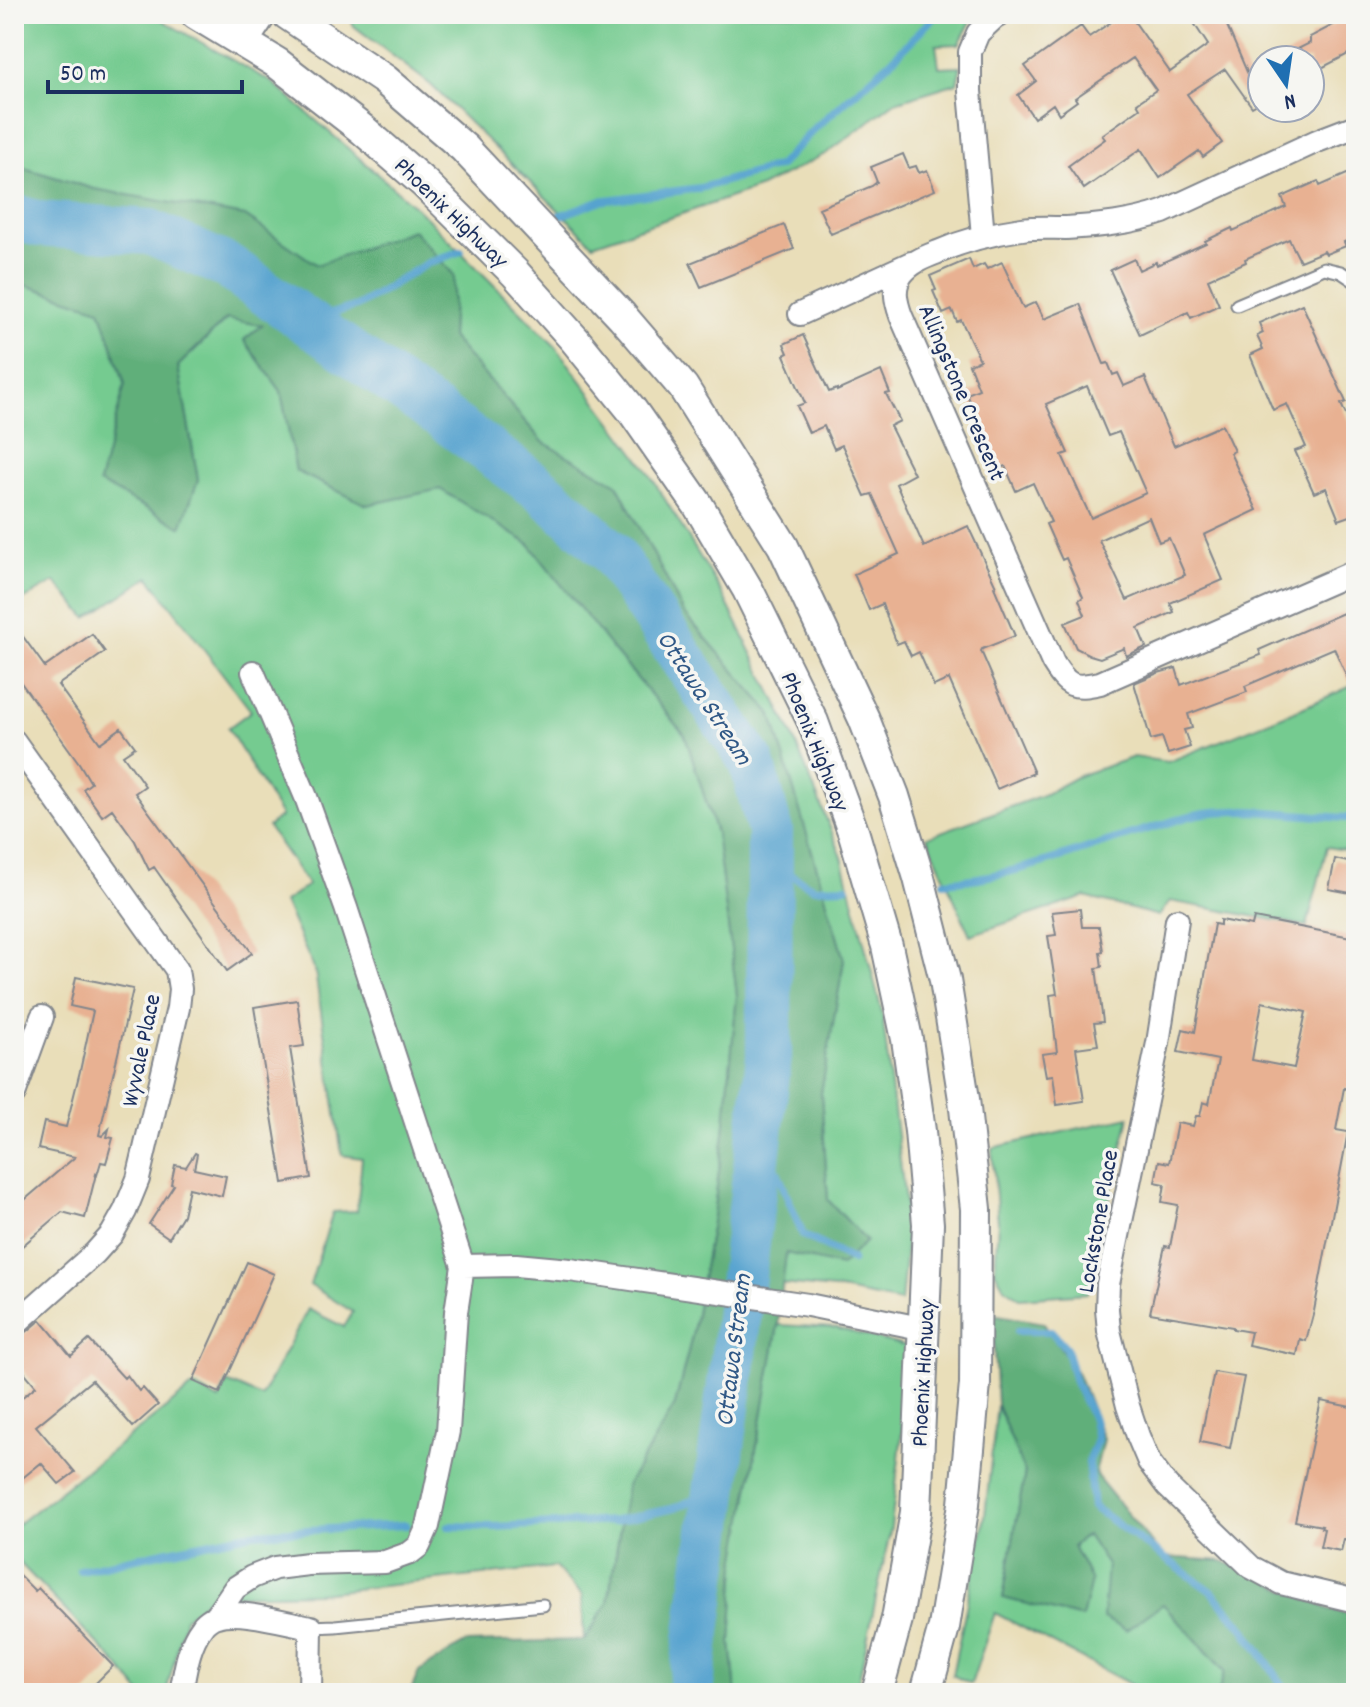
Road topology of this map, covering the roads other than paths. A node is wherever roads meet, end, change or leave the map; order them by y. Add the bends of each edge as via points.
1 (196, 14) edge
2 (261, 14) edge
3 (1001, 14) edge
4 (299, 17) edge
5 (243, 41) junction
6 (277, 63) junction
7 (1356, 126) edge
8 (983, 236) junction
9 (916, 261) junction
10 (1356, 282) edge
11 (1237, 305) dead end
12 (800, 314) dead end
13 (1356, 571) edge
14 (253, 672) dead end
15 (14, 741) edge
16 (1177, 920) dead end
17 (42, 1017) dead end
18 (14, 1094) edge
19 (463, 1266) junction
20 (14, 1325) edge
21 (925, 1329) junction
22 (1356, 1601) edge
23 (543, 1605) dead end
24 (216, 1616) junction
25 (311, 1627) junction
26 (181, 1693) edge
27 (310, 1693) edge
28 (877, 1693) edge
29 (926, 1693) edge

1 - 5 main road, Phoenix Highway
2 - 5 main road
3 - 8 street via 978,33 970,52
4 - 6 main road
4 - 29 main road, Phoenix Highway via 385,80 464,148 683,387 783,546 894,796 945,980 976,1209 975,1384 964,1504 944,1627
5 - 6 main road, Phoenix Highway
6 - 21 main road, Phoenix Highway via 424,183 575,340 698,505 748,590 813,722 887,946 920,1131 928,1224
7 - 8 street via 1138,221
8 - 9 street
9 - 12 street
9 - 13 street, Allingstone Crescent via 896,285 901,316 1063,680 1084,687 1100,683
10 - 11 lane via 1324,268
14 - 19 street via 341,894
15 - 20 street, Wyvale Place via 177,970 180,989 138,1179 125,1211 95,1253
16 - 22 street, Lockstone Place via 1158,1043 1108,1284 1109,1331 1128,1406 1149,1462 1167,1486 1251,1567 1281,1583
17 - 18 street
19 - 21 street via 570,1270 808,1305
19 - 24 street via 448,1431 419,1546 385,1562 275,1568 235,1588
21 - 28 main road, Phoenix Highway via 916,1512
23 - 25 lane
24 - 25 street via 242,1614
24 - 26 street via 202,1625 193,1643
25 - 27 street

